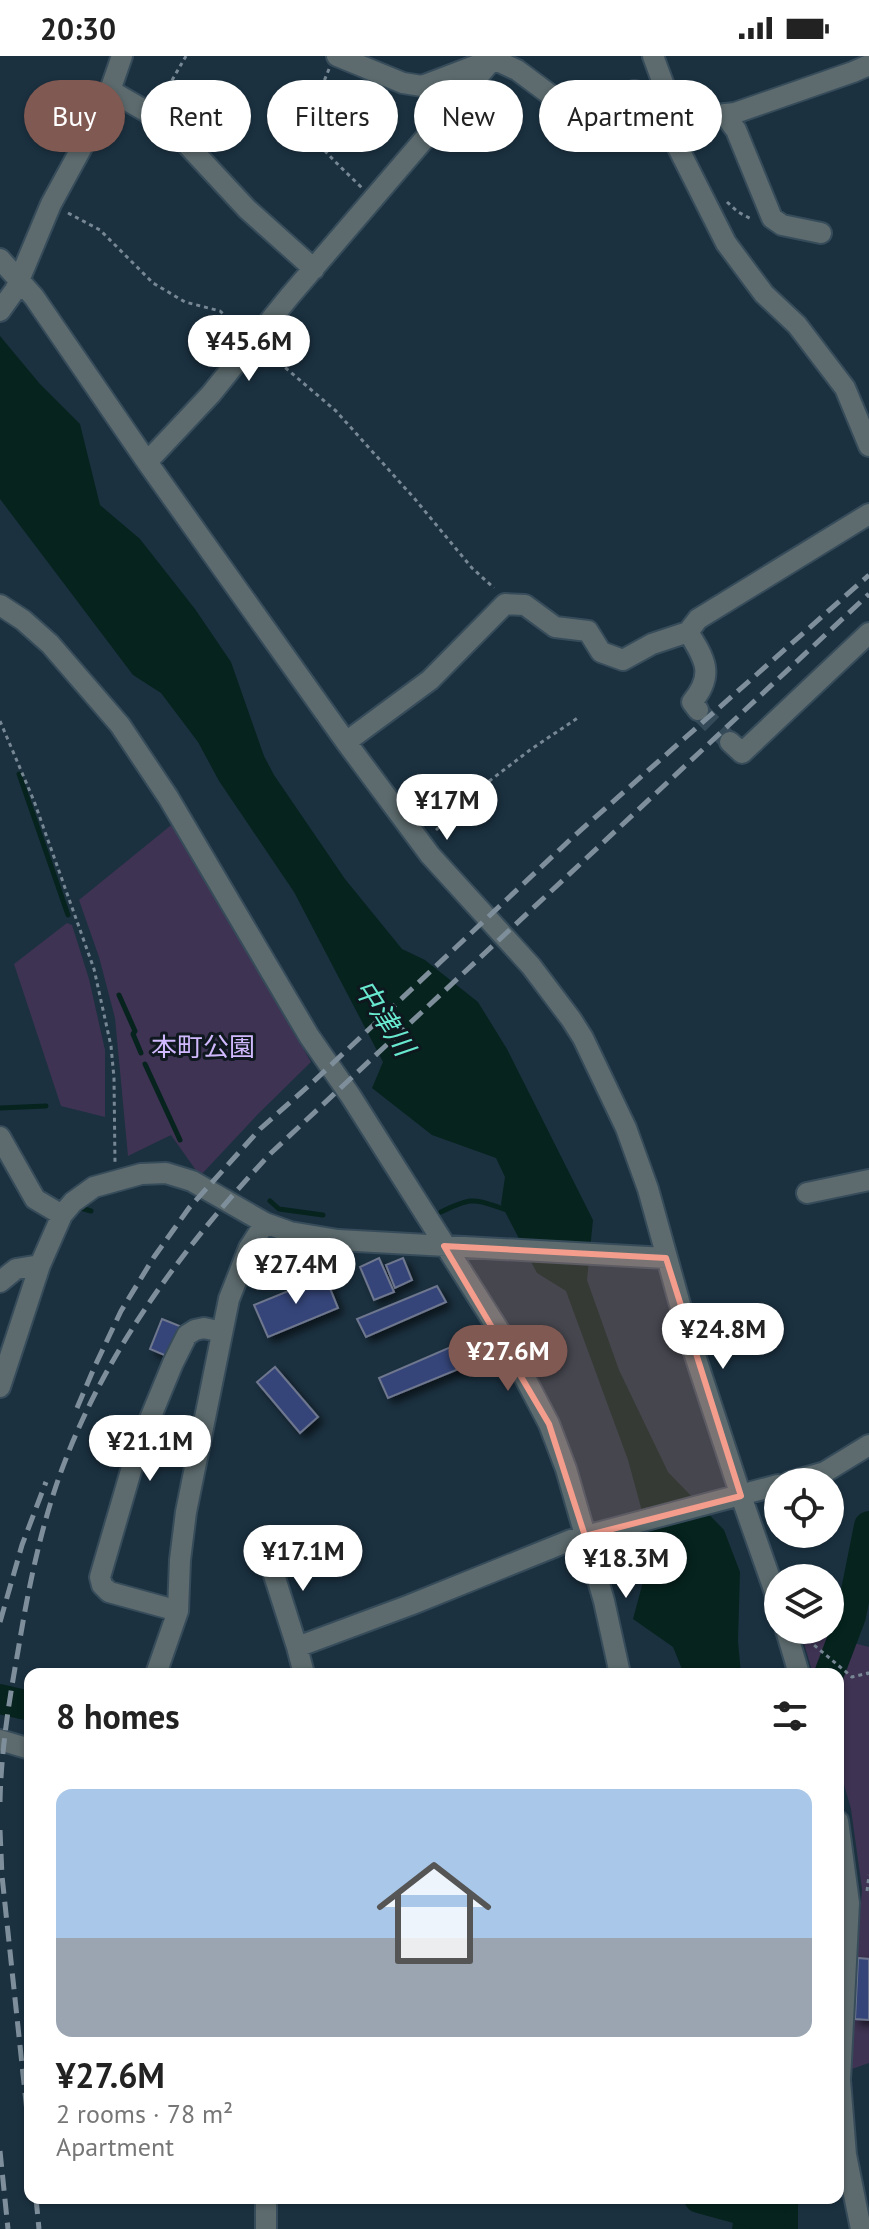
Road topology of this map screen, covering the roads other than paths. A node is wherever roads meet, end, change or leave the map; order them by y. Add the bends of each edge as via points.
1 (122, 56) edge
2 (653, 56) edge
3 (494, 58) edge
4 (333, 63) edge
5 (869, 65) edge
6 (114, 80) edge
7 (125, 99) edge
8 (724, 114) junction
9 (79, 152) edge
10 (821, 233) dead end
11 (0, 259) edge
12 (314, 269) junction
13 (17, 286) junction
14 (0, 311) edge
15 (869, 446) edge
16 (147, 462) junction
17 (869, 514) edge
18 (0, 605) edge
19 (688, 632) junction
20 (869, 633) edge
21 (698, 710) dead end
22 (346, 742) junction
23 (730, 742) dead end
24 (0, 1137) edge
25 (869, 1180) edge
26 (807, 1193) dead end
27 (62, 1215) junction
28 (265, 1223) junction
29 (444, 1246) junction
30 (666, 1258) junction
31 (40, 1265) junction
32 (0, 1282) edge
33 (222, 1332) junction
34 (8, 1342) edge
35 (0, 1387) edge
36 (869, 1445) edge
37 (832, 1468) edge
38 (764, 1489) edge
39 (734, 1497) junction
40 (591, 1535) junction
41 (267, 1553) dead end
42 (764, 1568) edge
43 (178, 1611) junction
44 (790, 1644) edge
45 (297, 1647) junction
46 (158, 1668) edge
47 (302, 1668) edge
48 (619, 1668) edge
49 (797, 1668) edge
50 (0, 1740) edge
51 (24, 1747) edge
52 (844, 1844) edge
53 (859, 1903) edge
54 (844, 2043) edge
55 (844, 2130) edge
56 (266, 2204) edge
57 (266, 2229) edge
58 (861, 2229) edge

1 - 6 street
2 - 8 street via 670,102 687,113
3 - 4 street via 422,86
3 - 12 street
3 - 15 street via 564,105 583,106 634,91 651,94 726,243 845,388
5 - 8 street
7 - 12 street via 182,139 247,209
8 - 10 street via 736,130 771,215 782,225
9 - 13 street
11 - 13 street
12 - 16 street
13 - 14 street
13 - 16 street via 34,297
16 - 22 street
17 - 19 street via 698,619
18 - 29 street via 50,644 120,725
19 - 21 street via 706,670 706,681 692,702
19 - 22 street via 623,660 601,652 588,631 555,627 525,605 505,604 430,680
20 - 23 street via 742,753
22 - 30 street via 421,844 531,966 583,1038 626,1128
24 - 27 street via 35,1199
25 - 26 street
27 - 28 street via 94,1187 166,1173 192,1181
27 - 31 street
28 - 29 street via 338,1240
28 - 33 street via 239,1270
29 - 30 street
29 - 40 street via 505,1340 549,1424
30 - 39 street
31 - 32 street via 16,1269
31 - 34 street
33 - 43 street via 186,1512
33 - 43 street via 204,1328 187,1335 173,1363 137,1450 100,1577 109,1592
34 - 35 street
36 - 37 street
38 - 39 street
39 - 40 street
39 - 42 street
40 - 45 street
40 - 48 street
41 - 45 street
43 - 46 street
44 - 49 street
45 - 47 street
50 - 51 street
52 - 53 street
53 - 54 street
55 - 58 street
56 - 57 street

